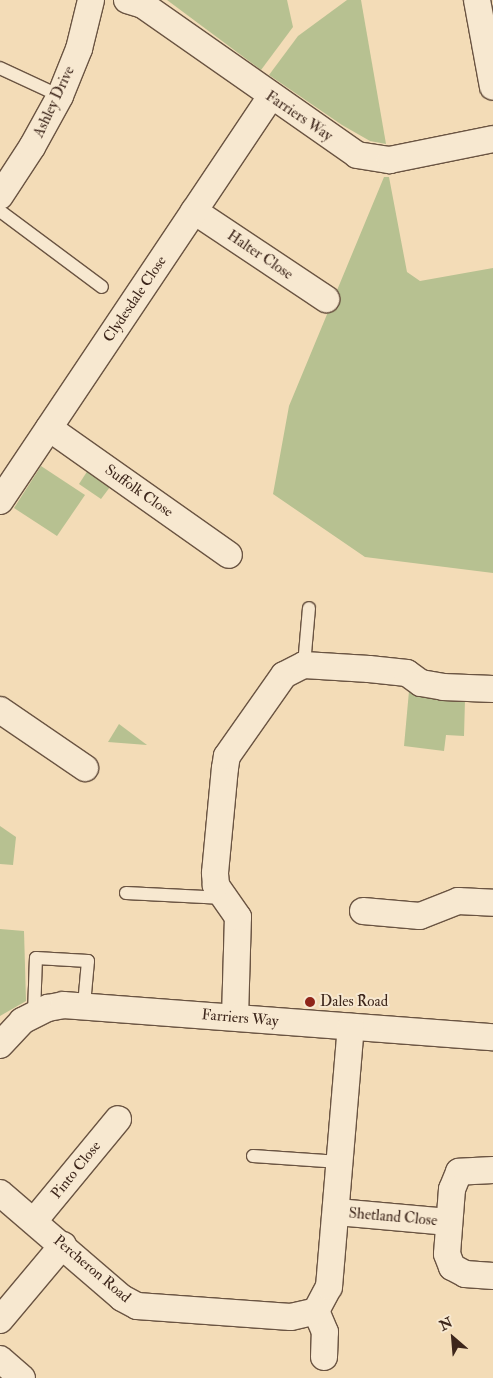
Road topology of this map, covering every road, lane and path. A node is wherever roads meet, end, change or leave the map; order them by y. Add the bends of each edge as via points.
1 (91, 0) edge
2 (127, 0) edge
3 (477, 0) edge
4 (0, 68) edge
5 (493, 87) edge
6 (60, 96) junction
7 (270, 97) junction
8 (493, 139) edge
9 (0, 196) edge
10 (0, 211) edge
11 (194, 211) junction
12 (102, 287) dead end
13 (326, 299) dead end
14 (49, 428) junction
15 (0, 501) edge
16 (229, 555) dead end
17 (309, 608) dead end
18 (304, 665) junction
19 (493, 689) edge
20 (0, 710) edge
21 (85, 768) dead end
22 (126, 893) dead end
23 (224, 898) junction
24 (493, 903) edge
25 (363, 911) dead end
26 (84, 1006) junction
27 (34, 1014) junction
28 (235, 1017) junction
29 (351, 1027) junction
30 (493, 1037) edge
31 (0, 1045) edge
32 (118, 1119) dead end
33 (253, 1156) dead end
34 (340, 1162) junction
35 (493, 1170) edge
36 (0, 1193) edge
37 (337, 1212) junction
38 (34, 1221) junction
39 (449, 1222) junction
40 (63, 1245) junction
41 (493, 1276) edge
42 (316, 1311) junction
43 (0, 1320) edge
44 (324, 1357) dead end
45 (0, 1359) edge
46 (22, 1378) edge

1 - 6 street, Ashley Drive via 79,49
2 - 7 street, Farriers Way via 143,5
3 - 5 street
4 - 6 lane
6 - 9 street, Ashley Drive
7 - 8 street, Farriers Way via 356,155 372,159 394,159
7 - 11 street, Clydesdale Close
10 - 12 lane
11 - 13 street, Halter Close
11 - 14 street, Clydesdale Close
14 - 15 street, Clydesdale Close
14 - 16 street, Suffolk Close
17 - 18 lane
18 - 19 street via 407,673 422,683 443,688
18 - 23 street via 284,675 227,756 214,873 216,885
20 - 21 street
22 - 23 lane
23 - 28 street via 238,917 240,929
24 - 25 street via 458,901 420,916
26 - 27 street, Farriers Way via 63,1005
26 - 27 lane via 88,961 36,958
26 - 28 street, Farriers Way
27 - 31 street, Farriers Way via 22,1021
28 - 29 street, Farriers Way
29 - 30 street, Farriers Way
29 - 34 street
32 - 38 street, Pinto Close
33 - 34 lane
34 - 37 street
35 - 39 street, Shetland Close via 459,1172 452,1189
36 - 38 street, Percheron Road
37 - 39 street, Shetland Close
37 - 42 street via 329,1287
38 - 40 street, Percheron Road
39 - 41 street, Shetland Close via 447,1254 452,1268 465,1274
40 - 42 street, Percheron Road via 122,1298 137,1306 291,1317
40 - 43 street
42 - 44 street via 325,1332
45 - 46 street

